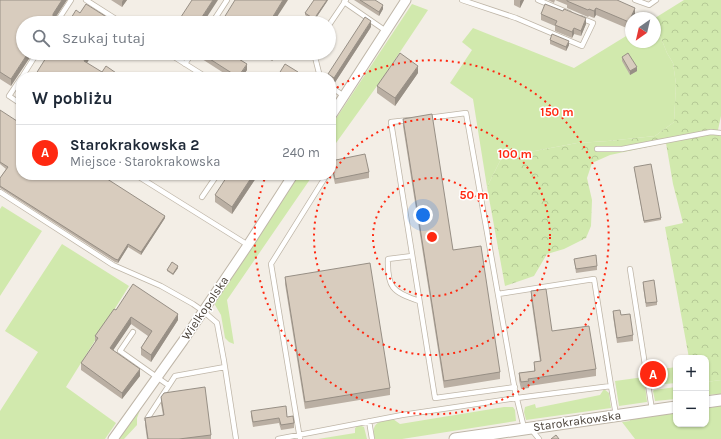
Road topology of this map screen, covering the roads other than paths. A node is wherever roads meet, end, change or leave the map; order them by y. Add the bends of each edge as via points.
1 (71, 0) edge
2 (86, 0) edge
3 (227, 0) edge
4 (406, 0) edge
5 (462, 0) edge
6 (538, 0) edge
7 (635, 0) edge
8 (656, 0) edge
9 (345, 1) edge
10 (572, 14) edge
11 (61, 16) edge
12 (111, 16) edge
13 (217, 16) edge
14 (335, 16) edge
15 (579, 17) edge
16 (386, 31) junction
17 (33, 60) edge
18 (179, 60) edge
19 (188, 60) edge
20 (316, 60) edge
21 (185, 64) junction
22 (25, 72) edge
23 (198, 72) edge
24 (319, 72) edge
25 (16, 86) edge
26 (336, 90) edge
27 (344, 96) junction
28 (16, 100) edge
29 (336, 108) edge
30 (421, 118) edge
31 (413, 119) edge
32 (721, 133) edge
33 (597, 149) dead end
34 (144, 180) edge
35 (214, 180) edge
36 (290, 180) edge
37 (324, 180) edge
38 (0, 192) edge
39 (202, 197) dead end
40 (248, 245) junction
41 (412, 256) junction
42 (630, 269) dead end
43 (498, 294) junction
44 (419, 301) junction
45 (203, 311) junction
46 (133, 332) dead end
47 (225, 366) junction
48 (157, 377) junction
49 (168, 385) junction
50 (611, 386) junction
51 (514, 387) junction
52 (517, 398) junction
53 (721, 400) edge
54 (709, 402) edge
55 (673, 407) edge
56 (652, 410) junction
57 (616, 415) junction
58 (147, 419) edge
59 (369, 421) junction
60 (526, 428) junction
61 (299, 437) edge
62 (113, 439) edge
63 (236, 439) edge
64 (278, 439) edge
65 (372, 439) edge
66 (455, 439) edge
67 (539, 439) edge

1 - 11 lane
2 - 12 lane
3 - 13 lane
4 - 16 street
5 - 15 lane via 516,18 582,46 593,23
6 - 10 lane
7 - 8 lane via 649,5
9 - 14 lane
9 - 16 lane
16 - 27 street
17 - 22 lane
18 - 21 lane
19 - 21 lane
20 - 24 lane
21 - 23 lane
25 - 28 lane via 10,96
26 - 27 lane
27 - 29 street
30 - 43 lane via 466,113
31 - 41 lane via 391,122
32 - 33 lane via 711,132 622,148
34 - 40 lane
35 - 39 lane
36 - 40 street, Wielkopolska
37 - 61 lane via 272,264
38 - 45 lane via 113,265 161,286
40 - 45 street, Wielkopolska
41 - 44 lane
41 - 44 lane via 388,259 388,273 390,283 397,291
42 - 56 lane
43 - 50 lane via 594,279
43 - 51 lane
44 - 51 lane via 434,398
45 - 47 lane via 217,323
45 - 48 street, Wielkopolska
46 - 48 lane via 120,351
47 - 49 lane via 175,376
47 - 63 lane
48 - 49 lane
48 - 62 street, Wielkopolska
49 - 58 lane
50 - 52 lane
50 - 57 lane
51 - 52 lane
52 - 59 lane
52 - 60 lane
53 - 54 street
55 - 56 street, Starokrakowska
56 - 57 street, Starokrakowska
57 - 60 street, Starokrakowska
59 - 61 lane
59 - 65 lane
60 - 66 street, Starokrakowska
60 - 67 lane
61 - 64 lane

